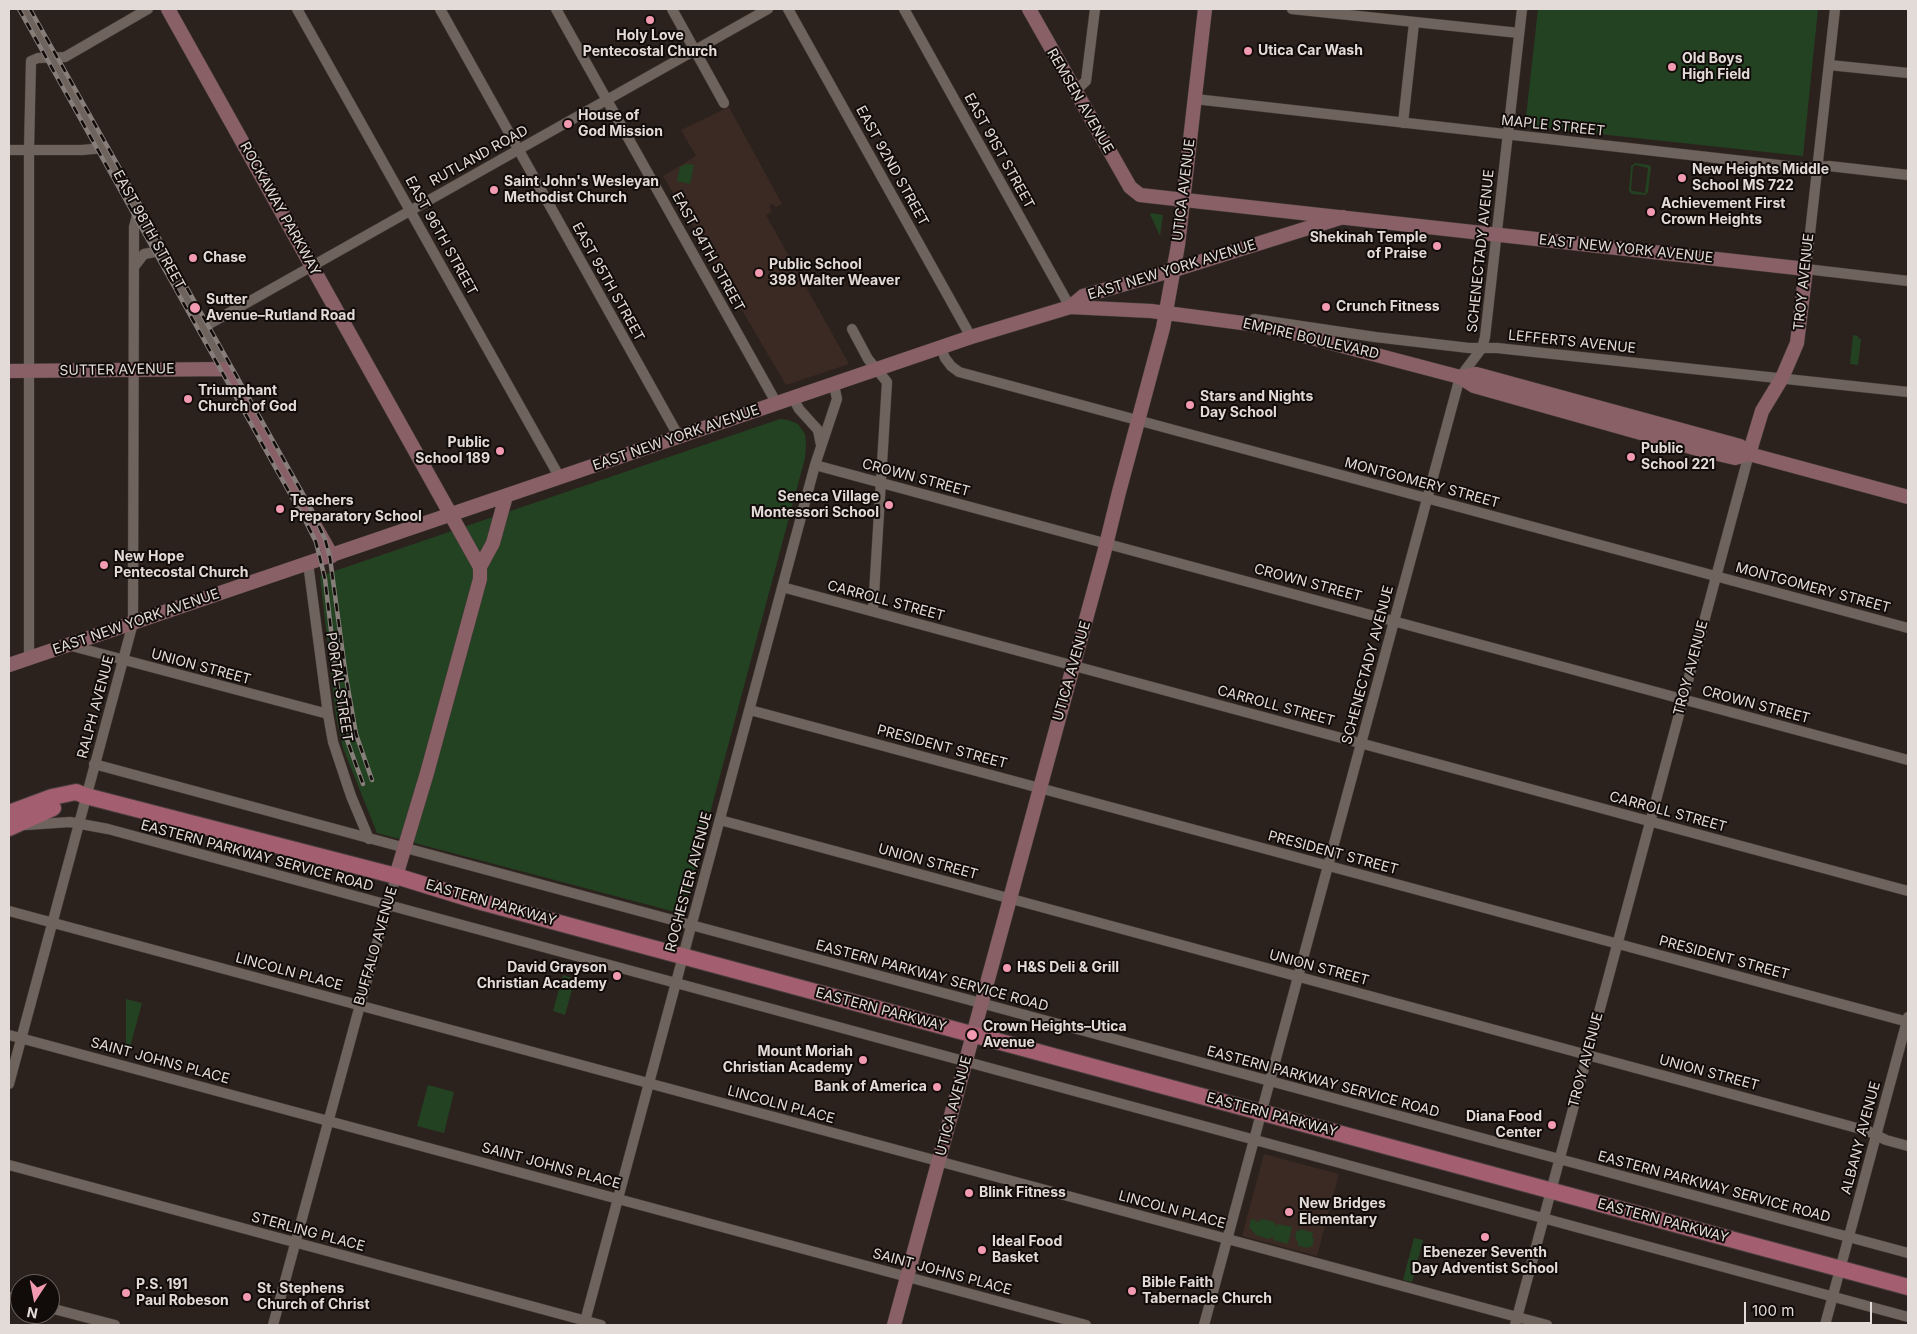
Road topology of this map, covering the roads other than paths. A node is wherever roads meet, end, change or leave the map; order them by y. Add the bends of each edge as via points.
1 (25, 9) edge
2 (148, 9) edge
3 (168, 9) edge
4 (297, 9) edge
5 (440, 9) edge
6 (556, 9) edge
7 (672, 9) edge
8 (768, 9) edge
9 (788, 9) edge
10 (904, 9) edge
11 (1028, 9) edge
12 (1095, 9) edge
13 (1205, 9) edge
14 (1292, 9) edge
15 (1522, 9) edge
16 (1835, 9) edge
17 (1414, 23) junction
18 (1519, 34) junction
19 (695, 50) junction
20 (52, 58) junction
21 (1828, 64) junction
22 (1908, 74) edge
23 (1075, 91) junction
24 (607, 99) junction
25 (1195, 99) junction
26 (724, 103) dead end
27 (1403, 123) junction
28 (1508, 134) junction
29 (104, 148) junction
30 (518, 149) junction
31 (9, 150) edge
32 (29, 150) junction
33 (1817, 167) junction
34 (1908, 175) edge
35 (1134, 192) joint
36 (1183, 200) junction
37 (410, 210) junction
38 (138, 212) junction
39 (1343, 217) junction
40 (1496, 235) junction
41 (160, 250) junction
42 (312, 265) junction
43 (134, 267) junction
44 (1174, 270) junction
45 (1806, 270) junction
46 (1908, 281) edge
47 (1070, 307) junction
48 (1166, 313) junction
49 (1233, 321) junction
50 (204, 327) junction
51 (852, 329) dead end
52 (971, 337) junction
53 (941, 348) junction
54 (1482, 348) junction
55 (226, 368) junction
56 (877, 370) junction
57 (9, 371) edge
58 (29, 371) junction
59 (134, 371) junction
60 (1460, 376) junction
61 (1782, 378) junction
62 (834, 384) junction
63 (1908, 392) edge
64 (792, 398) junction
65 (777, 404) junction
66 (1138, 421) junction
67 (679, 437) junction
68 (821, 446) junction
69 (1750, 454) junction
70 (815, 465) junction
71 (560, 478) junction
72 (881, 482) junction
73 (506, 496) junction
74 (1908, 497) edge
75 (1427, 499) junction
76 (452, 514) junction
77 (1107, 543) junction
78 (332, 556) junction
79 (308, 563) junction
80 (480, 567) junction
81 (1716, 577) junction
82 (782, 587) junction
83 (872, 612) junction
84 (1395, 620) junction
85 (133, 623) junction
86 (1908, 628) edge
87 (68, 645) junction
88 (29, 658) junction
89 (123, 660) junction
90 (9, 665) edge
91 (1073, 666) junction
92 (1683, 699) junction
93 (750, 710) junction
94 (328, 714) junction
95 (1361, 743) junction
96 (1908, 760) edge
97 (94, 764) junction
98 (1040, 788) junction
99 (86, 796) junction
100 (11, 817) edge
101 (720, 820) junction
102 (1650, 821) junction
103 (78, 824) junction
104 (369, 838) junction
105 (404, 848) junction
106 (1329, 866) junction
107 (396, 876) junction
108 (1908, 891) edge
109 (1010, 899) junction
110 (388, 906) junction
111 (9, 911) edge
112 (52, 922) junction
113 (692, 926) junction
114 (1618, 944) junction
115 (683, 956) junction
116 (1299, 977) junction
117 (676, 984) junction
118 (982, 1004) junction
119 (360, 1005) junction
120 (1908, 1020) edge
121 (973, 1034) junction
122 (9, 1035) edge
123 (21, 1039) junction
124 (1588, 1055) junction
125 (966, 1061) junction
126 (1270, 1082) junction
127 (649, 1083) junction
128 (9, 1084) edge
129 (1262, 1112) junction
130 (328, 1121) junction
131 (1876, 1135) junction
132 (1254, 1140) junction
133 (1908, 1146) edge
134 (1559, 1160) junction
135 (938, 1161) junction
136 (9, 1165) edge
137 (1551, 1191) junction
138 (618, 1199) junction
139 (1544, 1218) junction
140 (1849, 1237) junction
141 (1227, 1239) junction
142 (295, 1243) junction
143 (1908, 1253) edge
144 (1840, 1269) junction
145 (907, 1277) junction
146 (1908, 1287) edge
147 (1833, 1296) junction
148 (60, 1311) edge
149 (1908, 1317) edge
150 (1516, 1321) edge
151 (584, 1323) edge
152 (115, 1325) edge
153 (273, 1325) edge
154 (601, 1325) edge
155 (894, 1325) edge
156 (1086, 1325) edge
157 (1204, 1325) edge
158 (1547, 1325) edge
159 (1825, 1325) edge

1 - 20 street, EAST 98TH STREET
2 - 20 street via 65,57
3 - 42 main road, ROCKAWAY PARKWAY
4 - 37 street, EAST 96TH STREET
5 - 30 street, EAST 95TH STREET
6 - 24 street, EAST 94TH STREET
7 - 19 street
8 - 19 street, RUTLAND ROAD
9 - 52 street, EAST 92ND STREET
10 - 47 street, EAST 91ST STREET
11 - 23 main road, REMSEN AVENUE
12 - 23 street via 1086,81
13 - 25 main road, UTICA AVENUE
14 - 17 street
15 - 18 street, SCHENECTADY AVENUE
16 - 21 street, TROY AVENUE
17 - 18 street
17 - 27 street
18 - 28 street, SCHENECTADY AVENUE
19 - 24 street, RUTLAND ROAD
19 - 26 street
20 - 29 street, EAST 98TH STREET
20 - 32 street via 31,61
21 - 22 street
21 - 33 street, TROY AVENUE
23 - 35 main road, REMSEN AVENUE
24 - 30 street, RUTLAND ROAD
24 - 65 street, EAST 94TH STREET
25 - 27 street, MAPLE STREET
25 - 36 main road, UTICA AVENUE
27 - 28 street, MAPLE STREET
28 - 33 street, MAPLE STREET
28 - 40 street, SCHENECTADY AVENUE
29 - 32 street
29 - 38 street, EAST 98TH STREET
30 - 37 street, RUTLAND ROAD
30 - 67 street, EAST 95TH STREET
31 - 32 street
32 - 58 street
33 - 34 street, MAPLE STREET
33 - 45 street, TROY AVENUE
35 - 36 main road, EAST NEW YORK AVENUE via 1148,197
36 - 39 main road, EAST NEW YORK AVENUE
36 - 44 main road, UTICA AVENUE
37 - 42 street, RUTLAND ROAD
37 - 71 street, EAST 96TH STREET
38 - 41 street, EAST 98TH STREET
38 - 43 street, RALPH AVENUE via 134,227
39 - 40 main road, EAST NEW YORK AVENUE
39 - 44 main road, EAST NEW YORK AVENUE
40 - 45 main road, EAST NEW YORK AVENUE
40 - 54 street, SCHENECTADY AVENUE
41 - 43 street via 144,254
41 - 50 street, EAST 98TH STREET
42 - 50 street, RUTLAND ROAD
42 - 76 main road, ROCKAWAY PARKWAY
43 - 59 street, RALPH AVENUE
44 - 47 main road, EAST NEW YORK AVENUE via 1083,296
44 - 48 main road, UTICA AVENUE
45 - 46 street, EAST NEW YORK AVENUE
45 - 61 main road, TROY AVENUE via 1797,343
47 - 48 main road, EMPIRE BOULEVARD
47 - 52 main road, EAST NEW YORK AVENUE
48 - 49 main road, EMPIRE BOULEVARD
48 - 66 main road, UTICA AVENUE
49 - 54 street, LEFFERTS AVENUE via 1244,318 1263,320 1375,337
49 - 60 main road, EMPIRE BOULEVARD via 1290,332
50 - 55 street, EAST 98TH STREET
51 - 56 street
52 - 53 main road, EAST NEW YORK AVENUE
53 - 56 main road, EAST NEW YORK AVENUE
53 - 66 street, MONTGOMERY STREET via 951,366 959,372
54 - 60 street, SCHENECTADY AVENUE
54 - 61 street, LEFFERTS AVENUE
55 - 59 main road, SUTTER AVENUE
55 - 78 main road, EAST 98TH STREET
56 - 62 main road, EAST NEW YORK AVENUE
56 - 72 street via 887,382
57 - 58 main road, SUTTER AVENUE
58 - 59 main road, SUTTER AVENUE
58 - 88 street
59 - 85 street, RALPH AVENUE
60 - 69 main road, EMPIRE BOULEVARD via 1476,374 1740,446
60 - 75 street, SCHENECTADY AVENUE
61 - 63 street, LEFFERTS AVENUE
61 - 69 main road, TROY AVENUE via 1762,411
62 - 64 main road, EAST NEW YORK AVENUE
62 - 68 street, ROCHESTER AVENUE via 836,399
64 - 65 main road, EAST NEW YORK AVENUE
64 - 68 street via 818,430
65 - 67 main road, EAST NEW YORK AVENUE
66 - 75 street, MONTGOMERY STREET
66 - 77 main road, UTICA AVENUE
67 - 71 main road, EAST NEW YORK AVENUE
68 - 70 street, ROCHESTER AVENUE
69 - 74 main road, EMPIRE BOULEVARD
69 - 81 street, TROY AVENUE
70 - 72 street, CROWN STREET
70 - 82 street, ROCHESTER AVENUE
71 - 73 main road, EAST NEW YORK AVENUE
72 - 77 street, CROWN STREET
72 - 83 street
73 - 76 main road, EAST NEW YORK AVENUE
73 - 80 main road, BUFFALO AVENUE via 492,543
75 - 81 street, MONTGOMERY STREET
75 - 84 street, SCHENECTADY AVENUE
76 - 78 main road, EAST NEW YORK AVENUE
76 - 80 main road
77 - 84 street, CROWN STREET
77 - 91 main road, UTICA AVENUE
78 - 79 main road, EAST NEW YORK AVENUE
79 - 85 main road, EAST NEW YORK AVENUE
79 - 94 street, PORTAL STREET
80 - 105 main road, BUFFALO AVENUE via 480,579
81 - 86 street, MONTGOMERY STREET
81 - 92 street, TROY AVENUE
82 - 83 street, CARROLL STREET
82 - 93 street, ROCHESTER AVENUE
83 - 91 street, CARROLL STREET
84 - 92 street, CROWN STREET
84 - 95 street, SCHENECTADY AVENUE
85 - 87 main road, EAST NEW YORK AVENUE
85 - 89 street, RALPH AVENUE
87 - 88 main road, EAST NEW YORK AVENUE
87 - 89 street, UNION STREET
88 - 90 main road, EAST NEW YORK AVENUE
89 - 94 street, UNION STREET
89 - 97 street, RALPH AVENUE
91 - 95 street, CARROLL STREET
91 - 98 main road, UTICA AVENUE
92 - 96 street, CROWN STREET
92 - 102 street, TROY AVENUE
93 - 98 street, PRESIDENT STREET
93 - 101 street, ROCHESTER AVENUE
94 - 104 street, PORTAL STREET via 342,773
95 - 102 street, CARROLL STREET
95 - 106 street, SCHENECTADY AVENUE
97 - 99 street, RALPH AVENUE
97 - 104 street, EASTERN PARKWAY SERVICE ROAD
98 - 106 street, PRESIDENT STREET
98 - 109 main road, UTICA AVENUE
99 - 100 main road, EASTERN PARKWAY via 76,792 62,795
99 - 103 street, RALPH AVENUE
99 - 107 main road, EASTERN PARKWAY
100 - 103 street, EASTERN PARKWAY SERVICE ROAD
101 - 109 street, UNION STREET
101 - 113 street, ROCHESTER AVENUE
102 - 108 street, CARROLL STREET
102 - 114 street, TROY AVENUE
103 - 110 street, EASTERN PARKWAY SERVICE ROAD via 108,829
103 - 112 street, RALPH AVENUE
104 - 105 street, EASTERN PARKWAY SERVICE ROAD
105 - 107 main road, BUFFALO AVENUE
105 - 113 street, EASTERN PARKWAY SERVICE ROAD
106 - 114 street, PRESIDENT STREET
106 - 116 street, SCHENECTADY AVENUE
107 - 110 street, BUFFALO AVENUE
107 - 115 main road, EASTERN PARKWAY
109 - 116 street, UNION STREET
109 - 118 main road, UTICA AVENUE
110 - 117 street, EASTERN PARKWAY SERVICE ROAD
110 - 119 street, BUFFALO AVENUE
111 - 112 street, LINCOLN PLACE
112 - 119 street, LINCOLN PLACE
112 - 123 street, RALPH AVENUE
113 - 115 street, ROCHESTER AVENUE
113 - 118 street, EASTERN PARKWAY SERVICE ROAD
114 - 120 street, PRESIDENT STREET
114 - 124 street, TROY AVENUE
115 - 117 street, ROCHESTER AVENUE
115 - 121 main road, EASTERN PARKWAY
116 - 124 street, UNION STREET
116 - 126 street, SCHENECTADY AVENUE
117 - 125 street, EASTERN PARKWAY SERVICE ROAD
117 - 127 street, ROCHESTER AVENUE
118 - 121 main road, UTICA AVENUE
118 - 126 street, EASTERN PARKWAY SERVICE ROAD
119 - 127 street, LINCOLN PLACE
119 - 130 street, BUFFALO AVENUE
120 - 131 street, ALBANY AVENUE
121 - 125 main road, UTICA AVENUE
121 - 129 main road, EASTERN PARKWAY
122 - 123 street, SAINT JOHNS PLACE
123 - 128 street, RALPH AVENUE
123 - 130 street, SAINT JOHNS PLACE
124 - 131 street, UNION STREET via 1868,1130
124 - 134 street, TROY AVENUE
125 - 132 street, EASTERN PARKWAY SERVICE ROAD
125 - 135 main road, UTICA AVENUE
126 - 129 street, SCHENECTADY AVENUE
126 - 134 street, EASTERN PARKWAY SERVICE ROAD
127 - 135 street, LINCOLN PLACE
127 - 138 street, ROCHESTER AVENUE
129 - 132 street, SCHENECTADY AVENUE
129 - 137 main road, EASTERN PARKWAY
130 - 138 street, SAINT JOHNS PLACE
130 - 142 street, BUFFALO AVENUE
131 - 133 street, UNION STREET
131 - 140 street, ALBANY AVENUE
132 - 139 street, EASTERN PARKWAY SERVICE ROAD
132 - 141 street, SCHENECTADY AVENUE
134 - 137 street, TROY AVENUE
134 - 140 street, EASTERN PARKWAY SERVICE ROAD
135 - 141 street, LINCOLN PLACE
135 - 145 main road, UTICA AVENUE
136 - 142 street, STERLING PLACE
137 - 139 street, TROY AVENUE
137 - 144 main road, EASTERN PARKWAY
138 - 145 street, SAINT JOHNS PLACE
138 - 151 street, ROCHESTER AVENUE
139 - 147 street, EASTERN PARKWAY SERVICE ROAD
139 - 150 street, TROY AVENUE
140 - 143 street, EASTERN PARKWAY SERVICE ROAD
140 - 144 street, ALBANY AVENUE
141 - 150 street, LINCOLN PLACE
141 - 157 street, SCHENECTADY AVENUE
142 - 151 street, STERLING PLACE
142 - 153 street, BUFFALO AVENUE
144 - 146 main road, EASTERN PARKWAY
144 - 147 street, ALBANY AVENUE
145 - 155 main road, UTICA AVENUE
145 - 156 street, SAINT JOHNS PLACE
147 - 149 street, EASTERN PARKWAY SERVICE ROAD
147 - 159 street, ALBANY AVENUE
148 - 152 street
150 - 158 street, LINCOLN PLACE
151 - 154 street, STERLING PLACE

